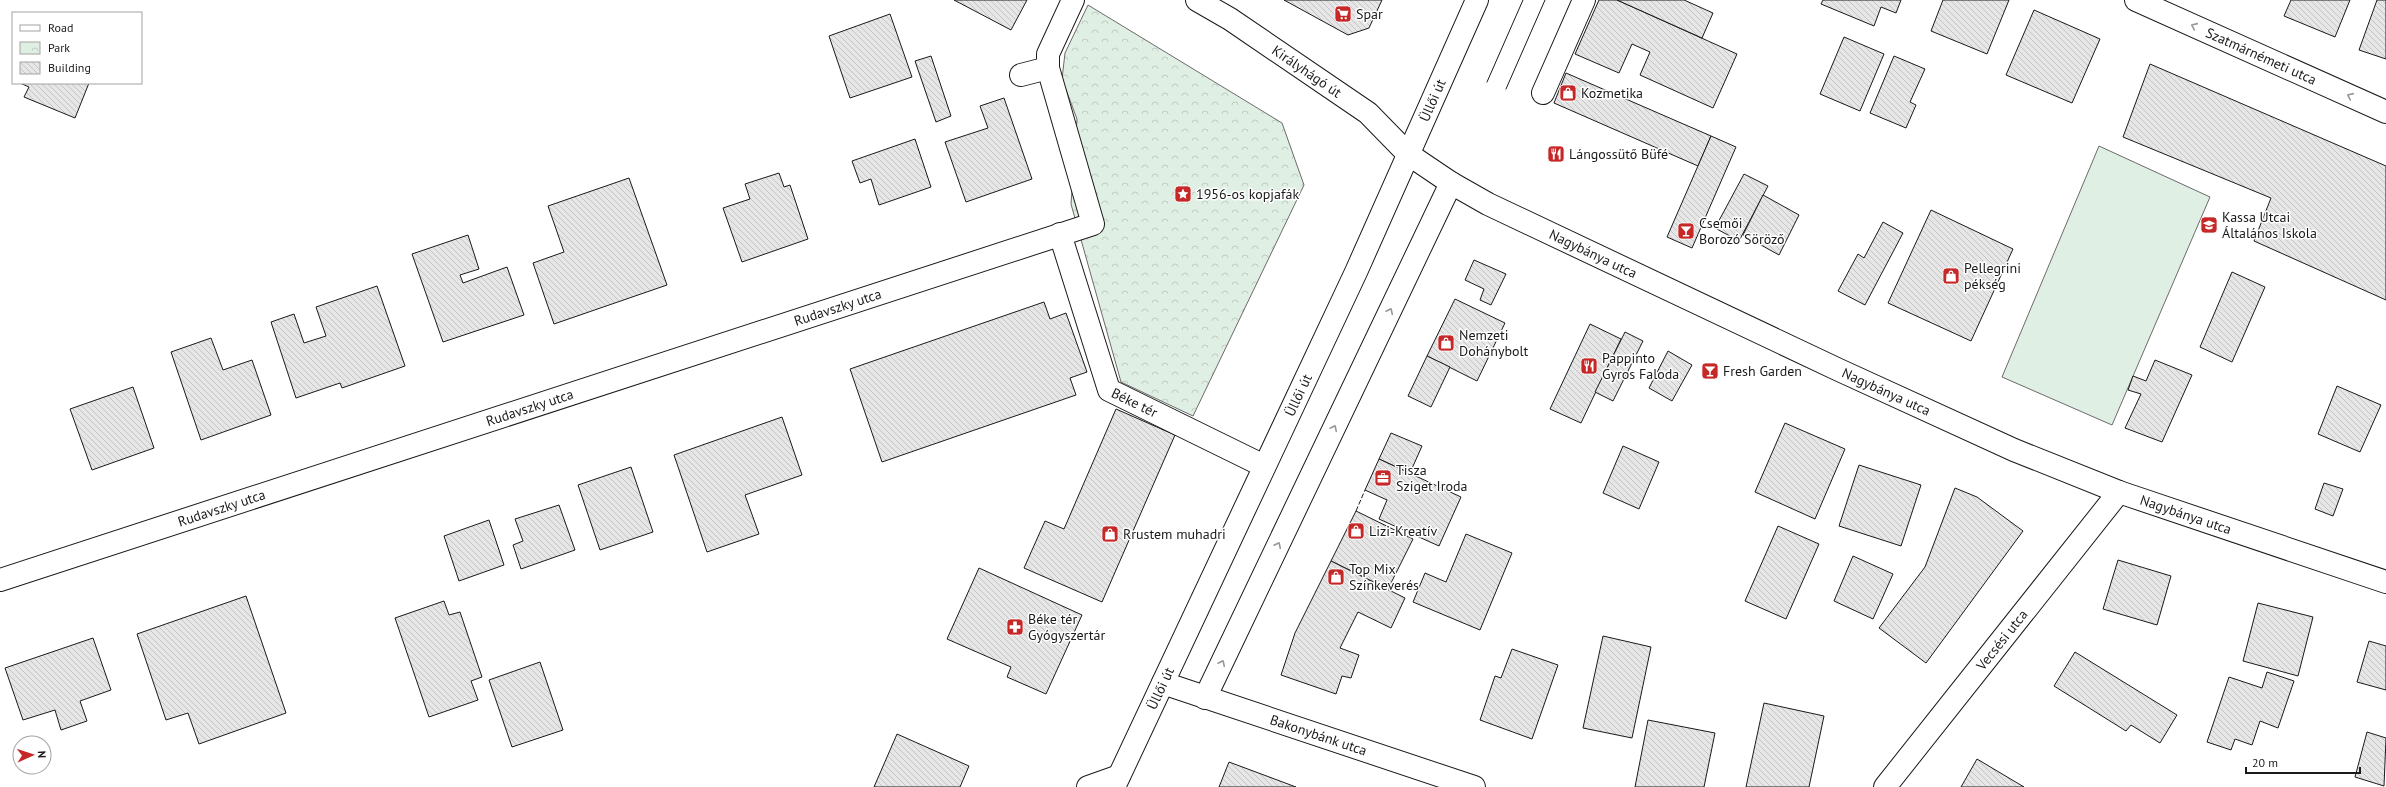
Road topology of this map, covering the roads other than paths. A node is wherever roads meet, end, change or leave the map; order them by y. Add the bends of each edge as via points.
1 (1073, 0) edge
2 (1197, 0) edge
3 (1477, 0) edge
4 (1584, 0) edge
5 (2136, 0) edge
6 (1048, 68) junction
7 (1021, 75) dead end
8 (1543, 93) dead end
9 (2386, 112) edge
10 (1408, 154) junction
11 (1450, 183) junction
12 (1060, 234) junction
13 (1264, 466) junction
14 (2119, 492) junction
15 (0, 580) edge
16 (2386, 582) edge
17 (1163, 683) junction
18 (1205, 698) junction
19 (1116, 782) edge
20 (1088, 787) edge
21 (1474, 787) edge
22 (1885, 787) edge

1 - 6 street via 1048,54
2 - 10 street, Királyhágó út via 1230,19 1368,113
3 - 10 street, Üllői út
4 - 8 street
9 -> 5 street, Szatmárnémeti utca
6 - 7 street
6 - 12 street, Rudavszky utca via 1094,224
10 - 11 street, Nagybánya utca
10 - 13 street, Üllői út via 1356,272
11 - 14 street, Nagybánya utca via 1488,204 1839,370 2014,450
18 -> 11 street
12 - 13 street, Béke tér via 1109,390
12 - 15 street, Rudavszky utca
13 - 17 street, Üllői út
14 - 16 street, Nagybánya utca
14 - 22 street, Vecsési utca
17 - 18 street, Bakonybánk utca
17 - 19 street, Üllői út
18 - 21 street, Bakonybánk utca
19 - 20 street

